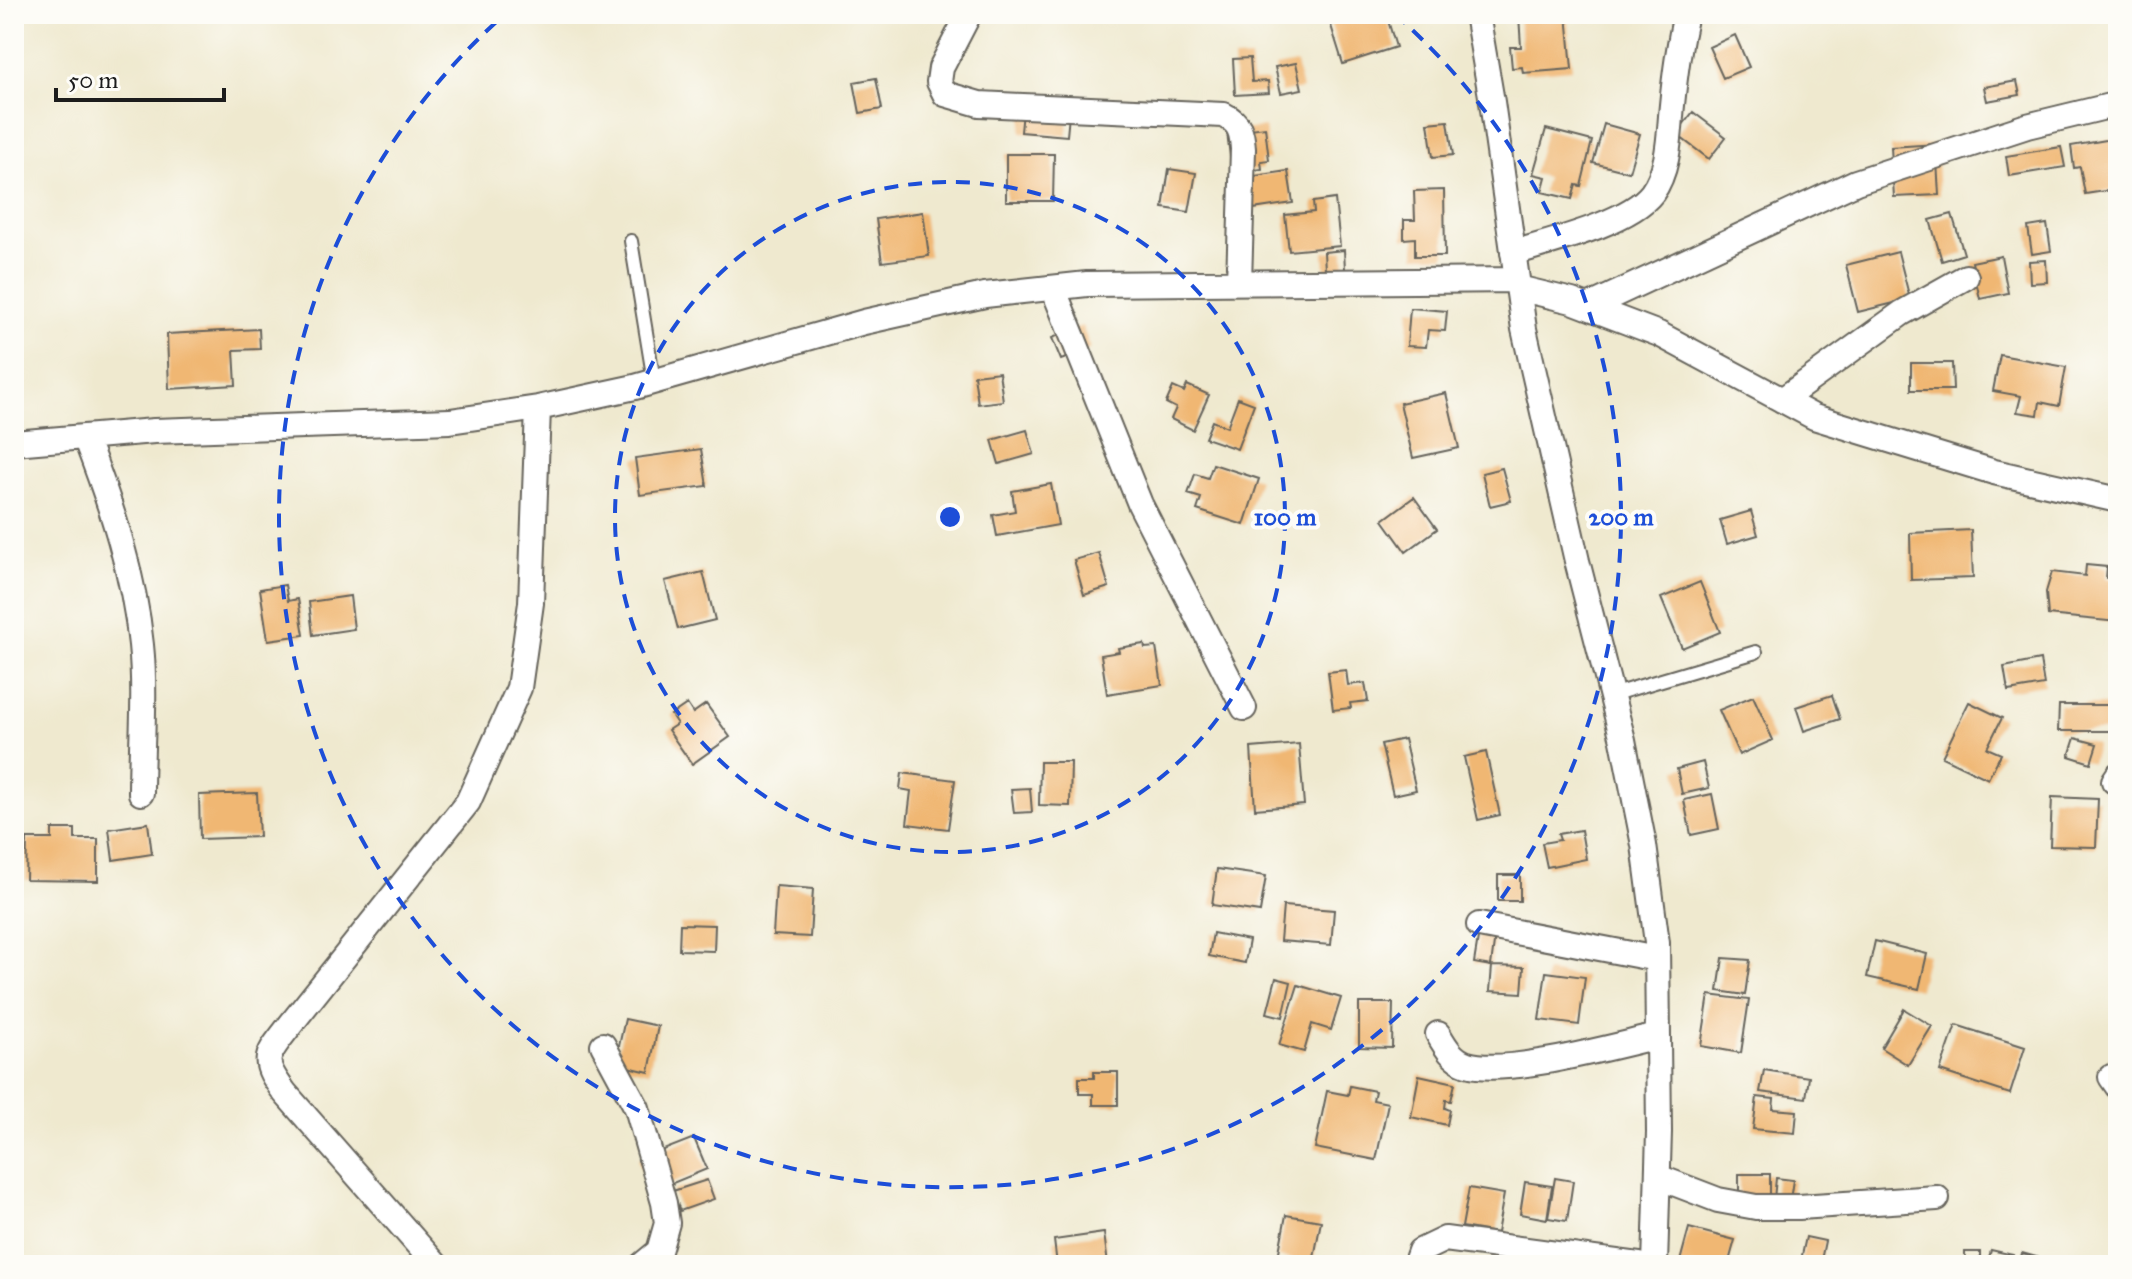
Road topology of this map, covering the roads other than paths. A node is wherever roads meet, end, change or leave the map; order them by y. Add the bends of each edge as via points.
1 (969, 14) edge
2 (1477, 14) edge
3 (1686, 14) edge
4 (2118, 104) edge
5 (631, 241) dead end
6 (1513, 253) junction
7 (1966, 277) dead end
8 (1239, 282) junction
9 (1517, 284) junction
10 (1053, 288) junction
11 (1588, 307) junction
12 (654, 381) junction
13 (1782, 400) junction
14 (538, 408) junction
15 (85, 437) junction
16 (14, 443) edge
17 (2118, 500) edge
18 (1756, 652) dead end
19 (1611, 695) junction
20 (1244, 708) dead end
21 (141, 793) dead end
22 (1479, 925) dead end
23 (1657, 959) junction
24 (1438, 1034) dead end
25 (1658, 1036) junction
26 (603, 1045) dead end
27 (1658, 1177) junction
28 (1937, 1198) dead end
29 (436, 1265) edge
30 (642, 1265) edge
31 (1415, 1265) edge
32 (1639, 1265) edge
33 (1655, 1265) edge

1 - 8 street via 941,68 939,82 945,94 979,104 1224,115 1236,121 1243,149
2 - 6 street
3 - 6 street via 1665,170 1651,195 1580,233
4 - 11 street via 2027,126 1856,182
5 - 12 lane
6 - 9 street
7 - 13 street via 1902,313
8 - 9 street
8 - 10 street
9 - 11 street
9 - 19 street
10 - 12 street via 985,295 864,322
10 - 20 street via 1140,504
11 - 13 street via 1659,334
12 - 14 street
13 - 17 street via 1814,417 1994,472
14 - 15 street via 450,421
14 - 29 street via 531,603 519,688 468,802 267,1060 285,1093
15 - 16 street
15 - 21 street via 109,499 141,646
18 - 19 lane
19 - 23 street via 1644,845
22 - 23 street
23 - 25 street
24 - 25 street via 1450,1054 1466,1064 1490,1067
25 - 27 street
26 - 30 street via 637,1108 664,1203 667,1223 659,1251
27 - 28 street via 1718,1200 1756,1207
27 - 33 street
31 - 32 street via 1420,1251 1445,1239

